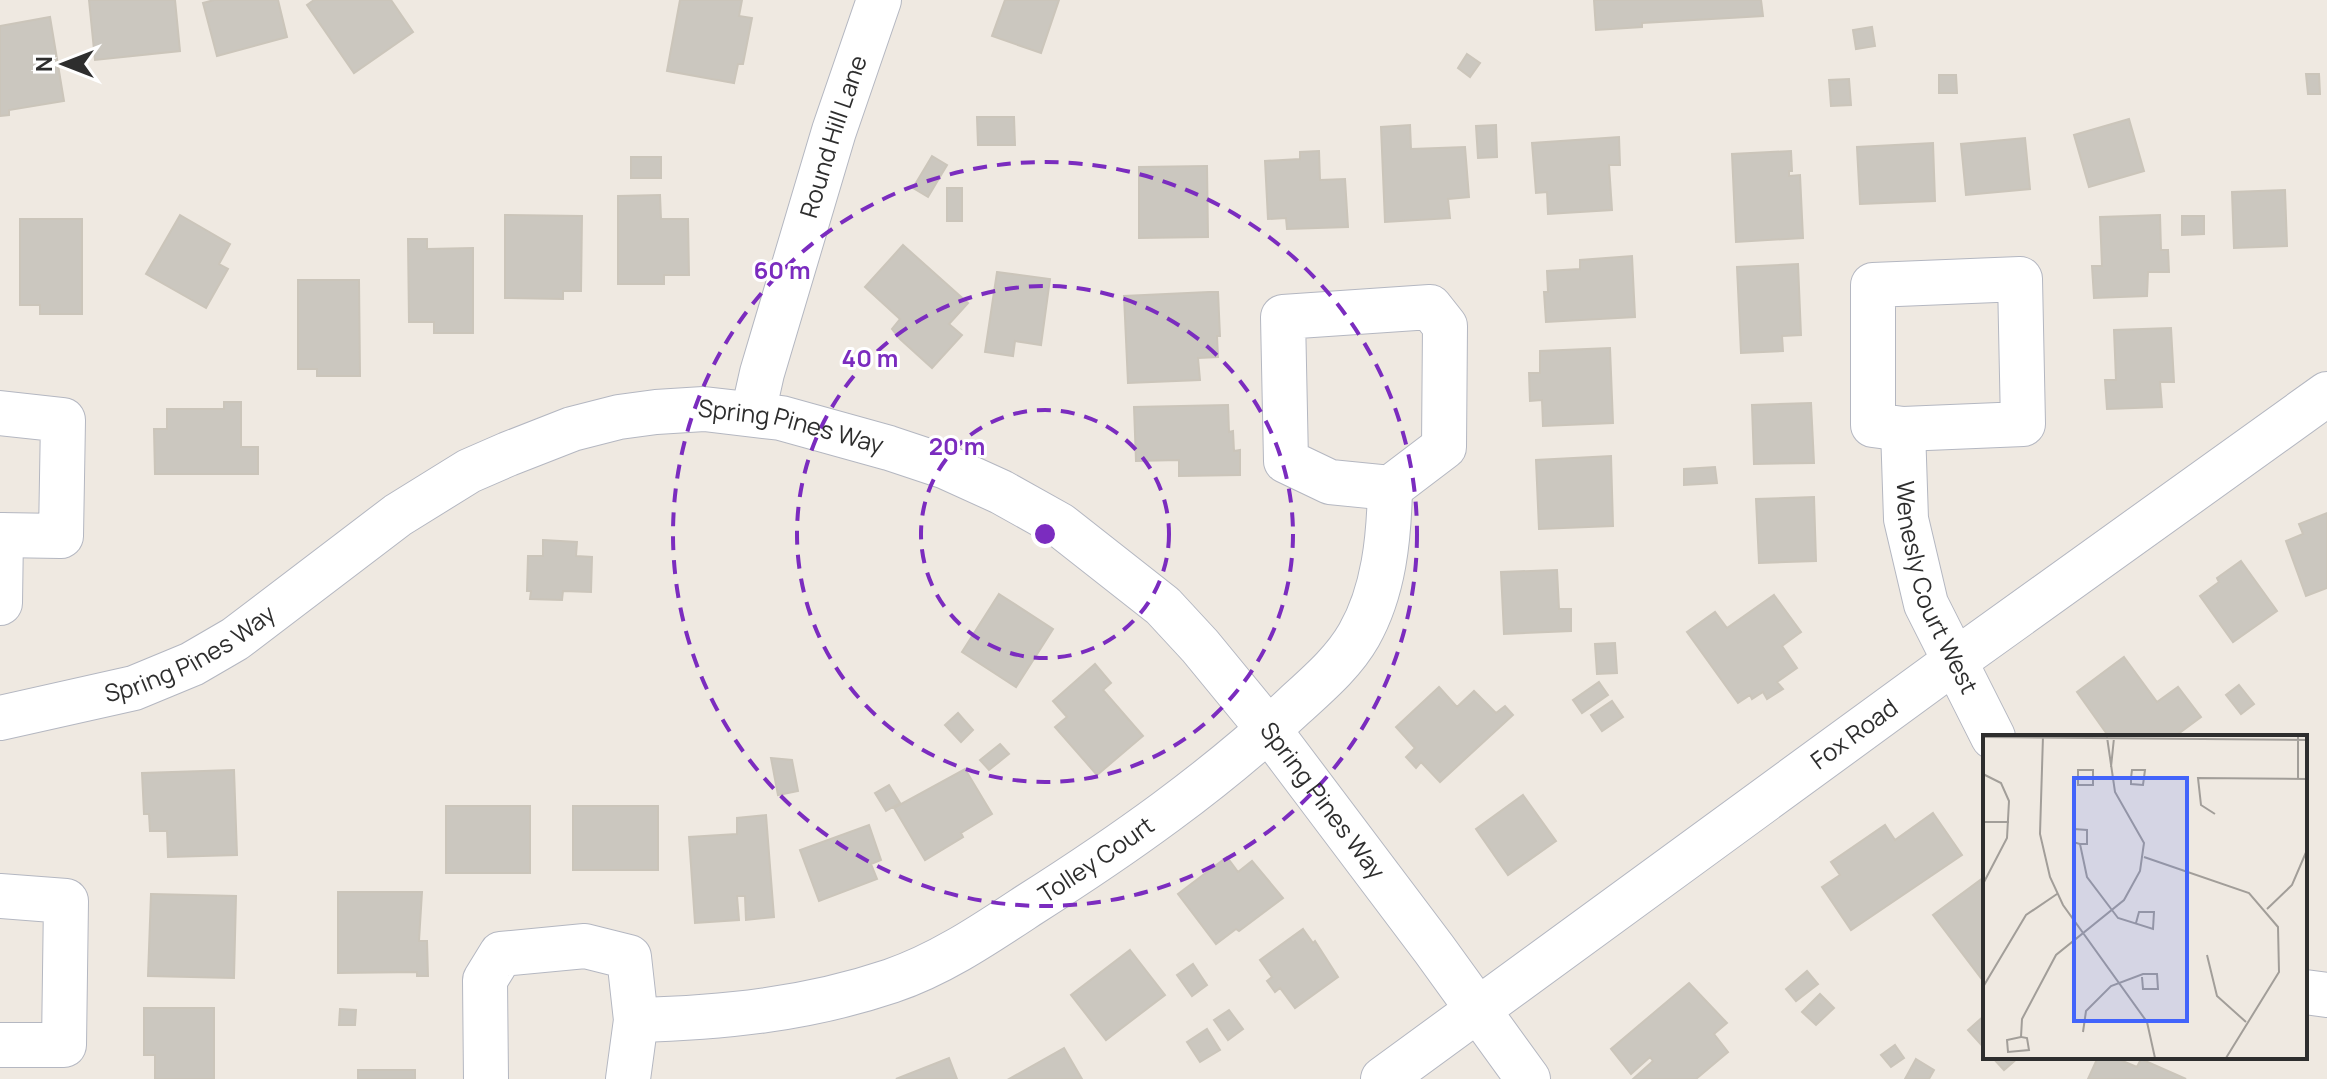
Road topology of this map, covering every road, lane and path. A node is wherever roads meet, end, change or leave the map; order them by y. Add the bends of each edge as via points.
1 (879, 0) edge
2 (2327, 394) edge
3 (0, 413) edge
4 (753, 413) junction
5 (1903, 429) junction
6 (1390, 488) junction
7 (0, 535) edge
8 (0, 603) edge
9 (1955, 661) junction
10 (0, 718) edge
11 (1269, 730) junction
12 (1992, 735) edge
13 (0, 896) edge
14 (2307, 992) edge
15 (2327, 995) edge
16 (1478, 1011) junction
17 (636, 1020) junction
18 (0, 1045) edge
19 (486, 1079) edge
20 (628, 1079) edge
21 (1383, 1079) edge
22 (1528, 1079) edge

1 - 4 street, Round Hill Lane via 830,146
2 - 9 street, Fox Road
3 - 7 street via 63,420 61,536
4 - 10 street, Spring Pines Way via 704,409 619,417 508,454 469,471 398,515 235,639 192,664 134,688
4 - 11 street, Spring Pines Way via 946,467 1060,525 1163,606
5 - 5 street via 2023,424 2020,279 1873,285 1873,425
5 - 9 street, Wenesly Court West via 1906,519 1926,604
6 - 6 street via 1330,482 1286,461 1283,317 1430,307 1445,326 1444,447
6 - 11 street, Tolley Court via 1384,560 1359,634 1338,665
7 - 8 street
9 - 12 street, Wenesly Court West
9 - 16 street, Fox Road
11 - 16 street, Spring Pines Way
11 - 17 street, Tolley Court via 1185,800 952,954 894,980 779,1010
13 - 18 street via 66,901 64,1045
14 - 15 street
16 - 21 street, Fox Road
16 - 22 street, Spring Pines Way
17 - 19 street via 629,957 585,946 501,954 485,980
17 - 20 street

